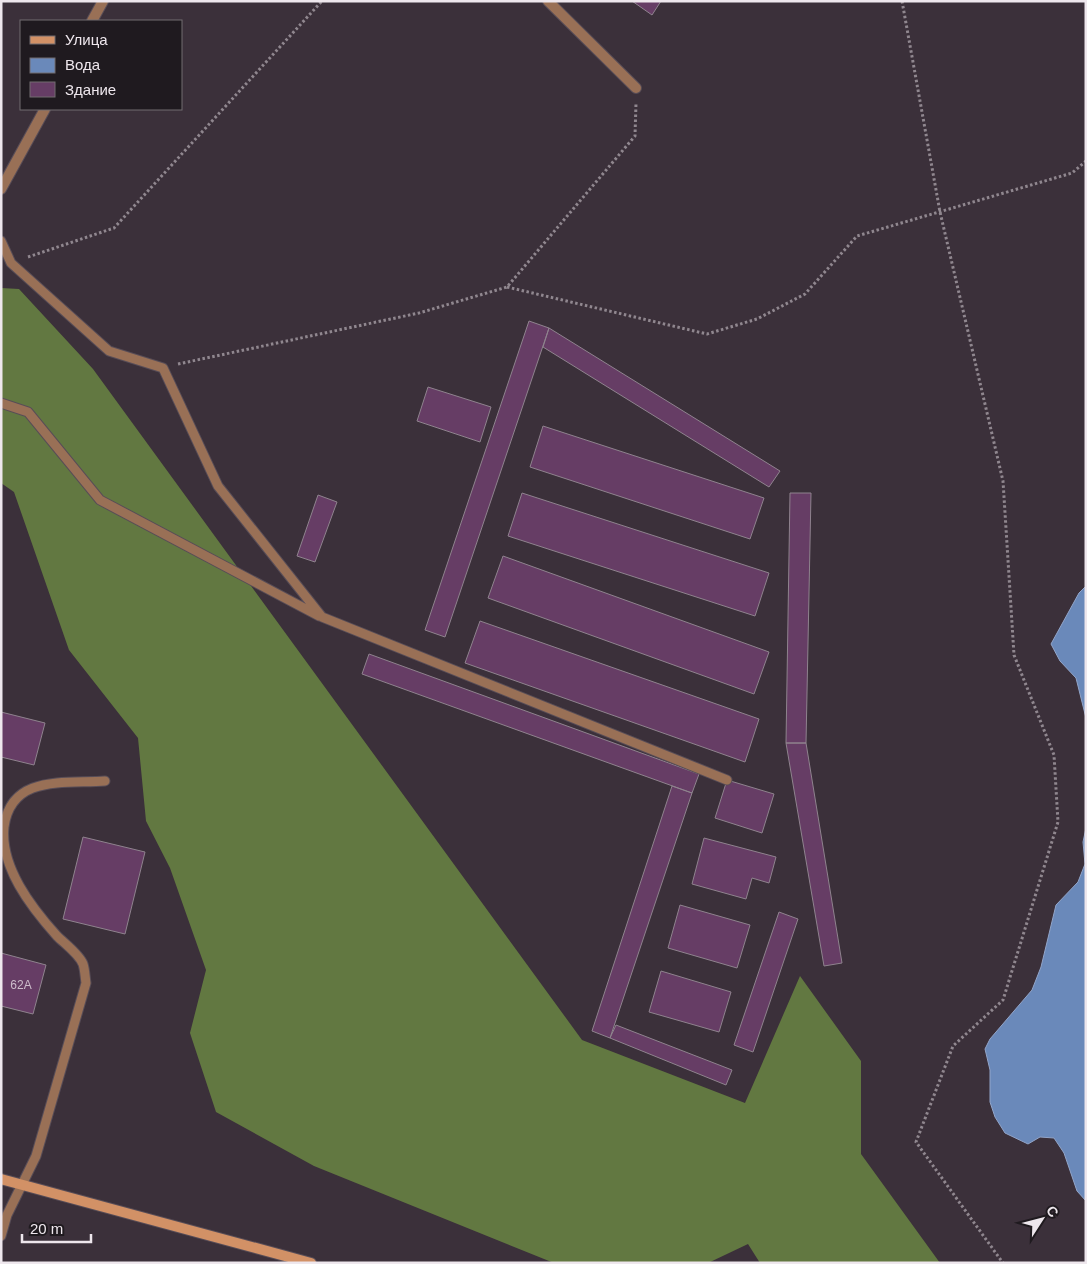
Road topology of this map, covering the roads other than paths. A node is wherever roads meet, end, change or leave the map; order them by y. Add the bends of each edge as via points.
1 (103, 1) edge
2 (548, 1) edge
3 (93, 20) edge
4 (636, 88) road end
5 (44, 110) edge
6 (1, 189) edge
7 (1, 241) edge
8 (1, 403) edge
9 (322, 617) junction
10 (727, 780) dead end
11 (106, 781) dead end
12 (1, 1179) edge
13 (23, 1185) junction
14 (1, 1236) edge
15 (297, 1261) edge
16 (310, 1263) edge

1 - 3 street
2 - 4 street
5 - 6 street
7 - 9 lane via 11,263 109,351 163,368 218,486
8 - 9 lane via 28,412 100,500
9 - 10 lane
11 - 13 lane via 34,786 17,795 6,815 2,841 11,873 47,924 82,963 86,983 36,1156
12 - 13 street
13 - 14 lane via 7,1215
13 - 15 street
15 - 16 street

